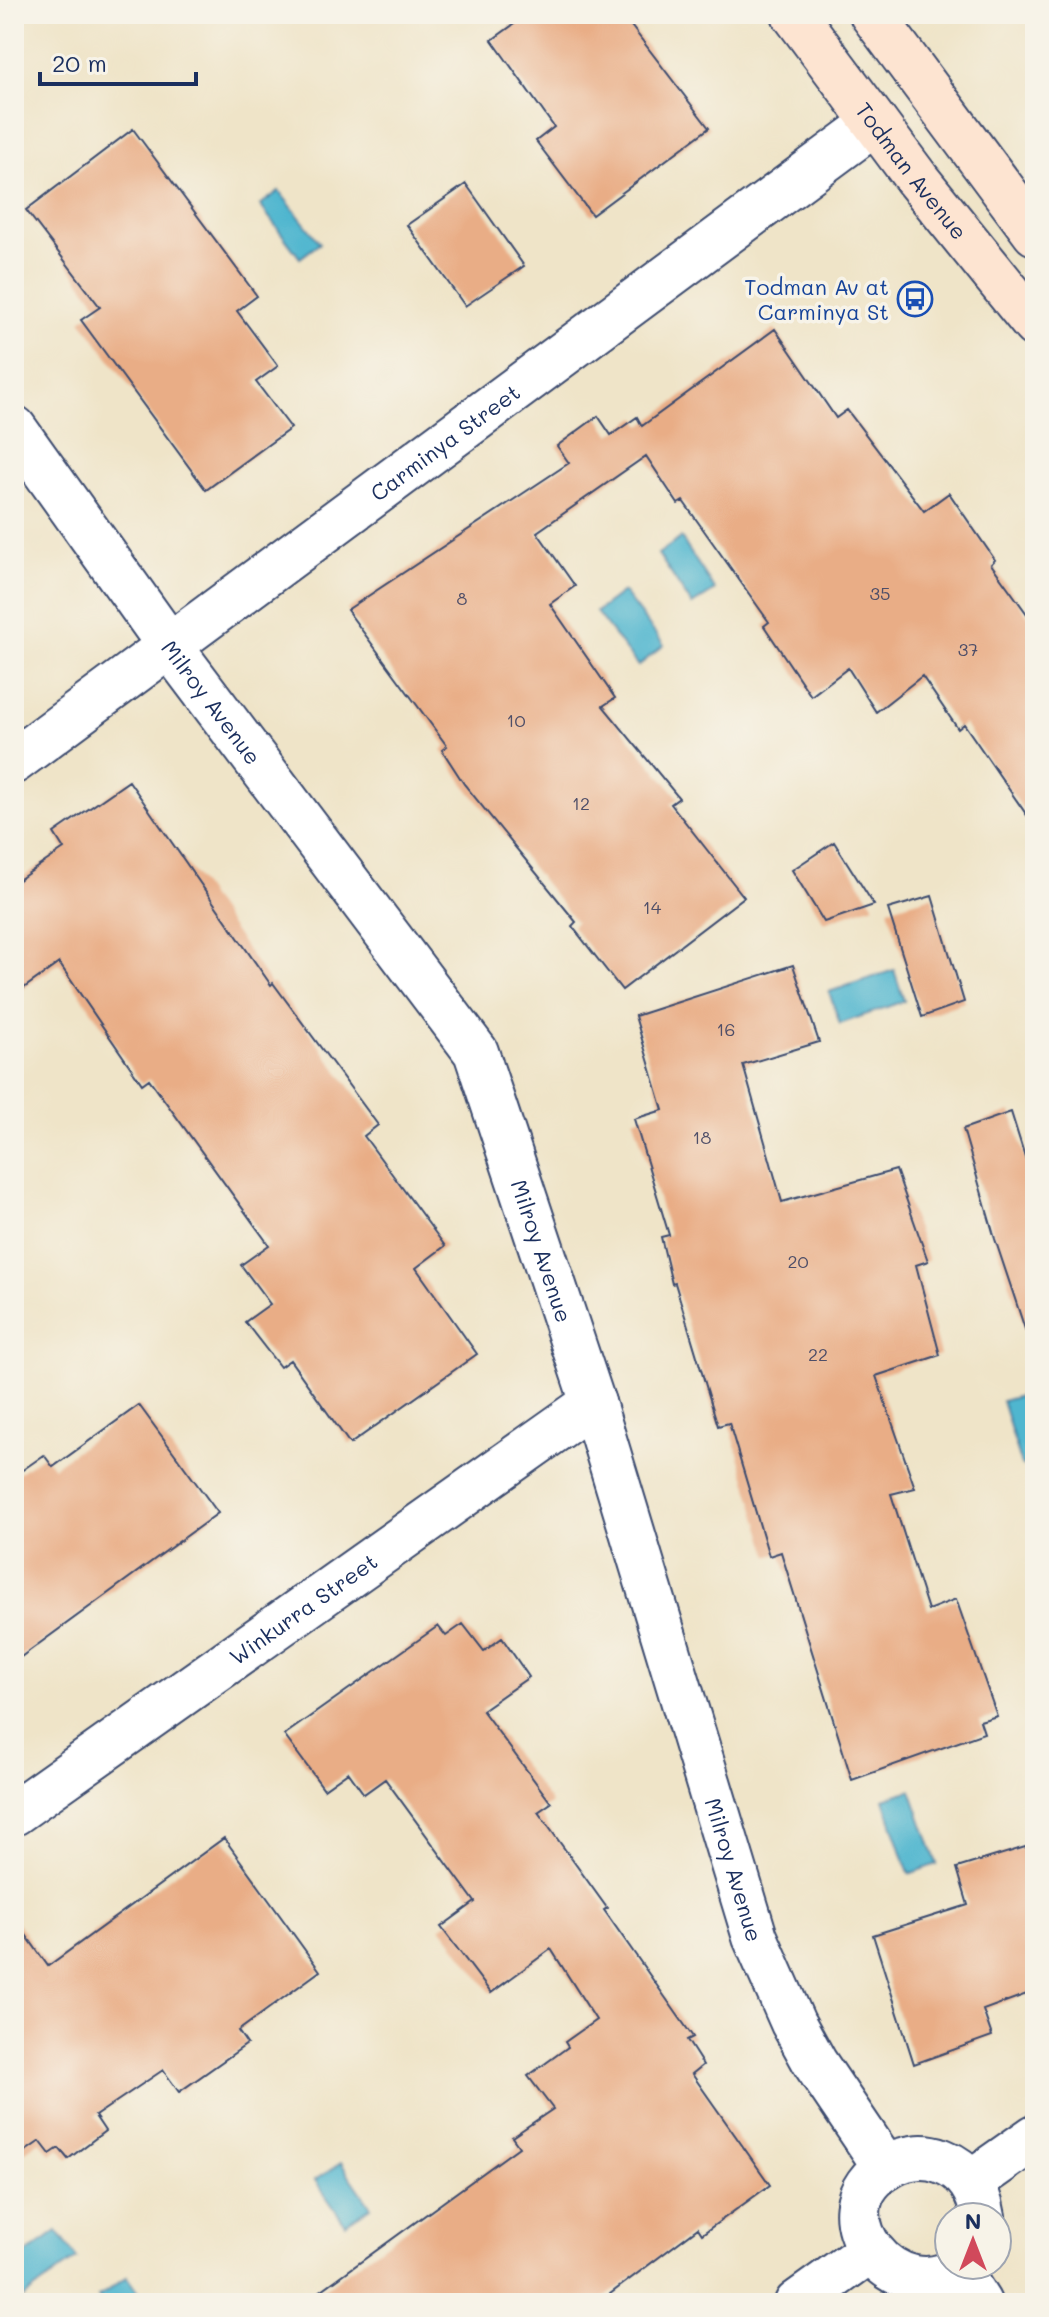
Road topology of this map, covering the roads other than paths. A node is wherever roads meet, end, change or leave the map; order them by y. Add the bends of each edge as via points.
1 (794, 14) edge
2 (872, 14) edge
3 (875, 123) junction
4 (1035, 233) edge
5 (1035, 325) edge
6 (14, 428) edge
7 (169, 645) junction
8 (14, 761) edge
9 (593, 1403) junction
10 (14, 1813) edge
11 (1035, 2137) edge
12 (886, 2168) junction
13 (977, 2200) edge
14 (868, 2252) junction
15 (933, 2281) edge
16 (797, 2303) edge

1 - 3 main road, Todman Avenue
2 - 4 main road
3 - 5 main road, Todman Avenue
3 - 7 street, Carminya Street
6 - 7 street, Milroy Avenue
7 - 8 street, Carminya Street
7 - 9 street, Milroy Avenue via 476,1052
9 - 10 street, Winkurra Street
9 - 12 street, Milroy Avenue via 755,1937 815,2063
11 - 13 street
12 - 13 street via 922,2157 940,2160 958,2169
12 - 14 street via 871,2181 858,2217
14 - 15 street via 899,2278
14 - 16 street

